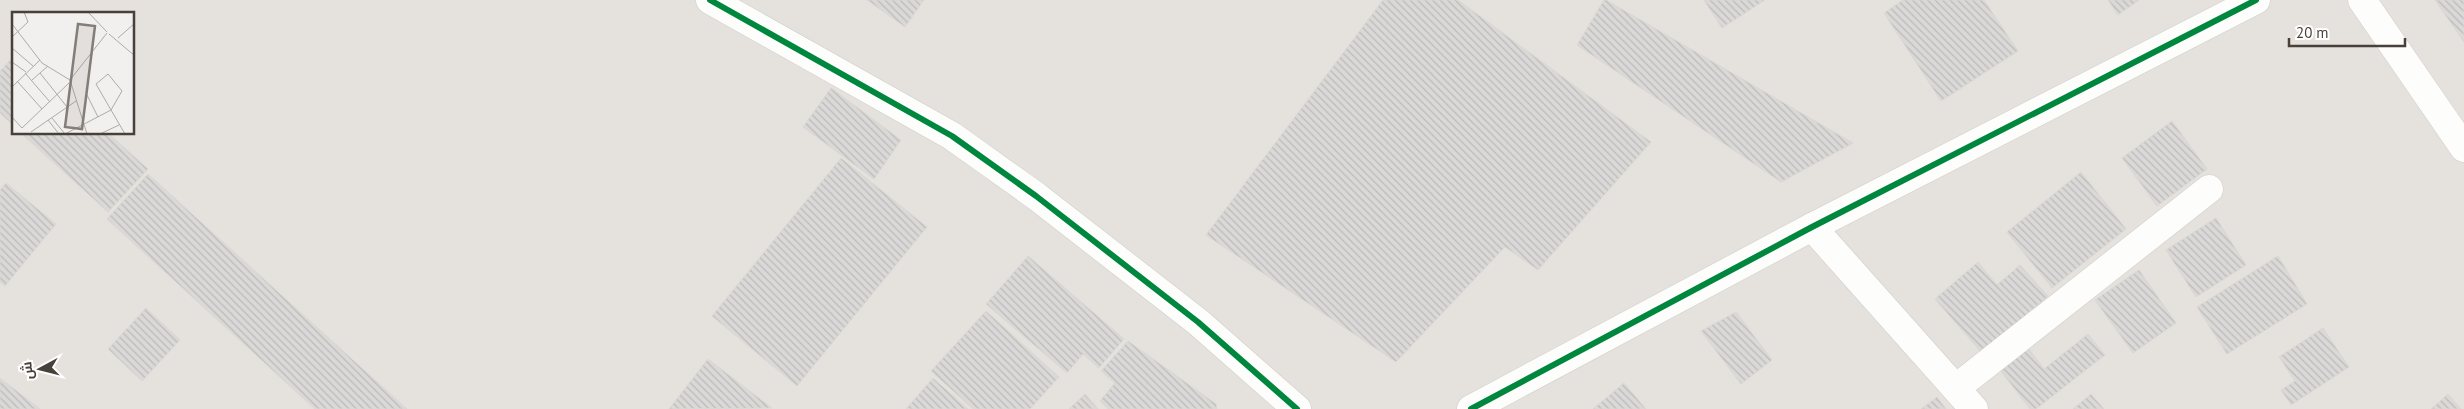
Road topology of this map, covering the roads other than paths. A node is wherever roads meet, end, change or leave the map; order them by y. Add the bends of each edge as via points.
1 (710, 0) edge
2 (2256, 0) edge
3 (2362, 0) edge
4 (2464, 148) edge
5 (2209, 189) dead end
6 (1812, 227) junction
7 (1956, 388) junction
8 (1296, 409) edge
9 (1471, 409) edge
10 (1974, 409) edge

1 - 8 street via 952,136 1036,196 1198,322
2 - 6 street
3 - 4 street
5 - 7 street
6 - 7 street
6 - 9 street
7 - 10 street

